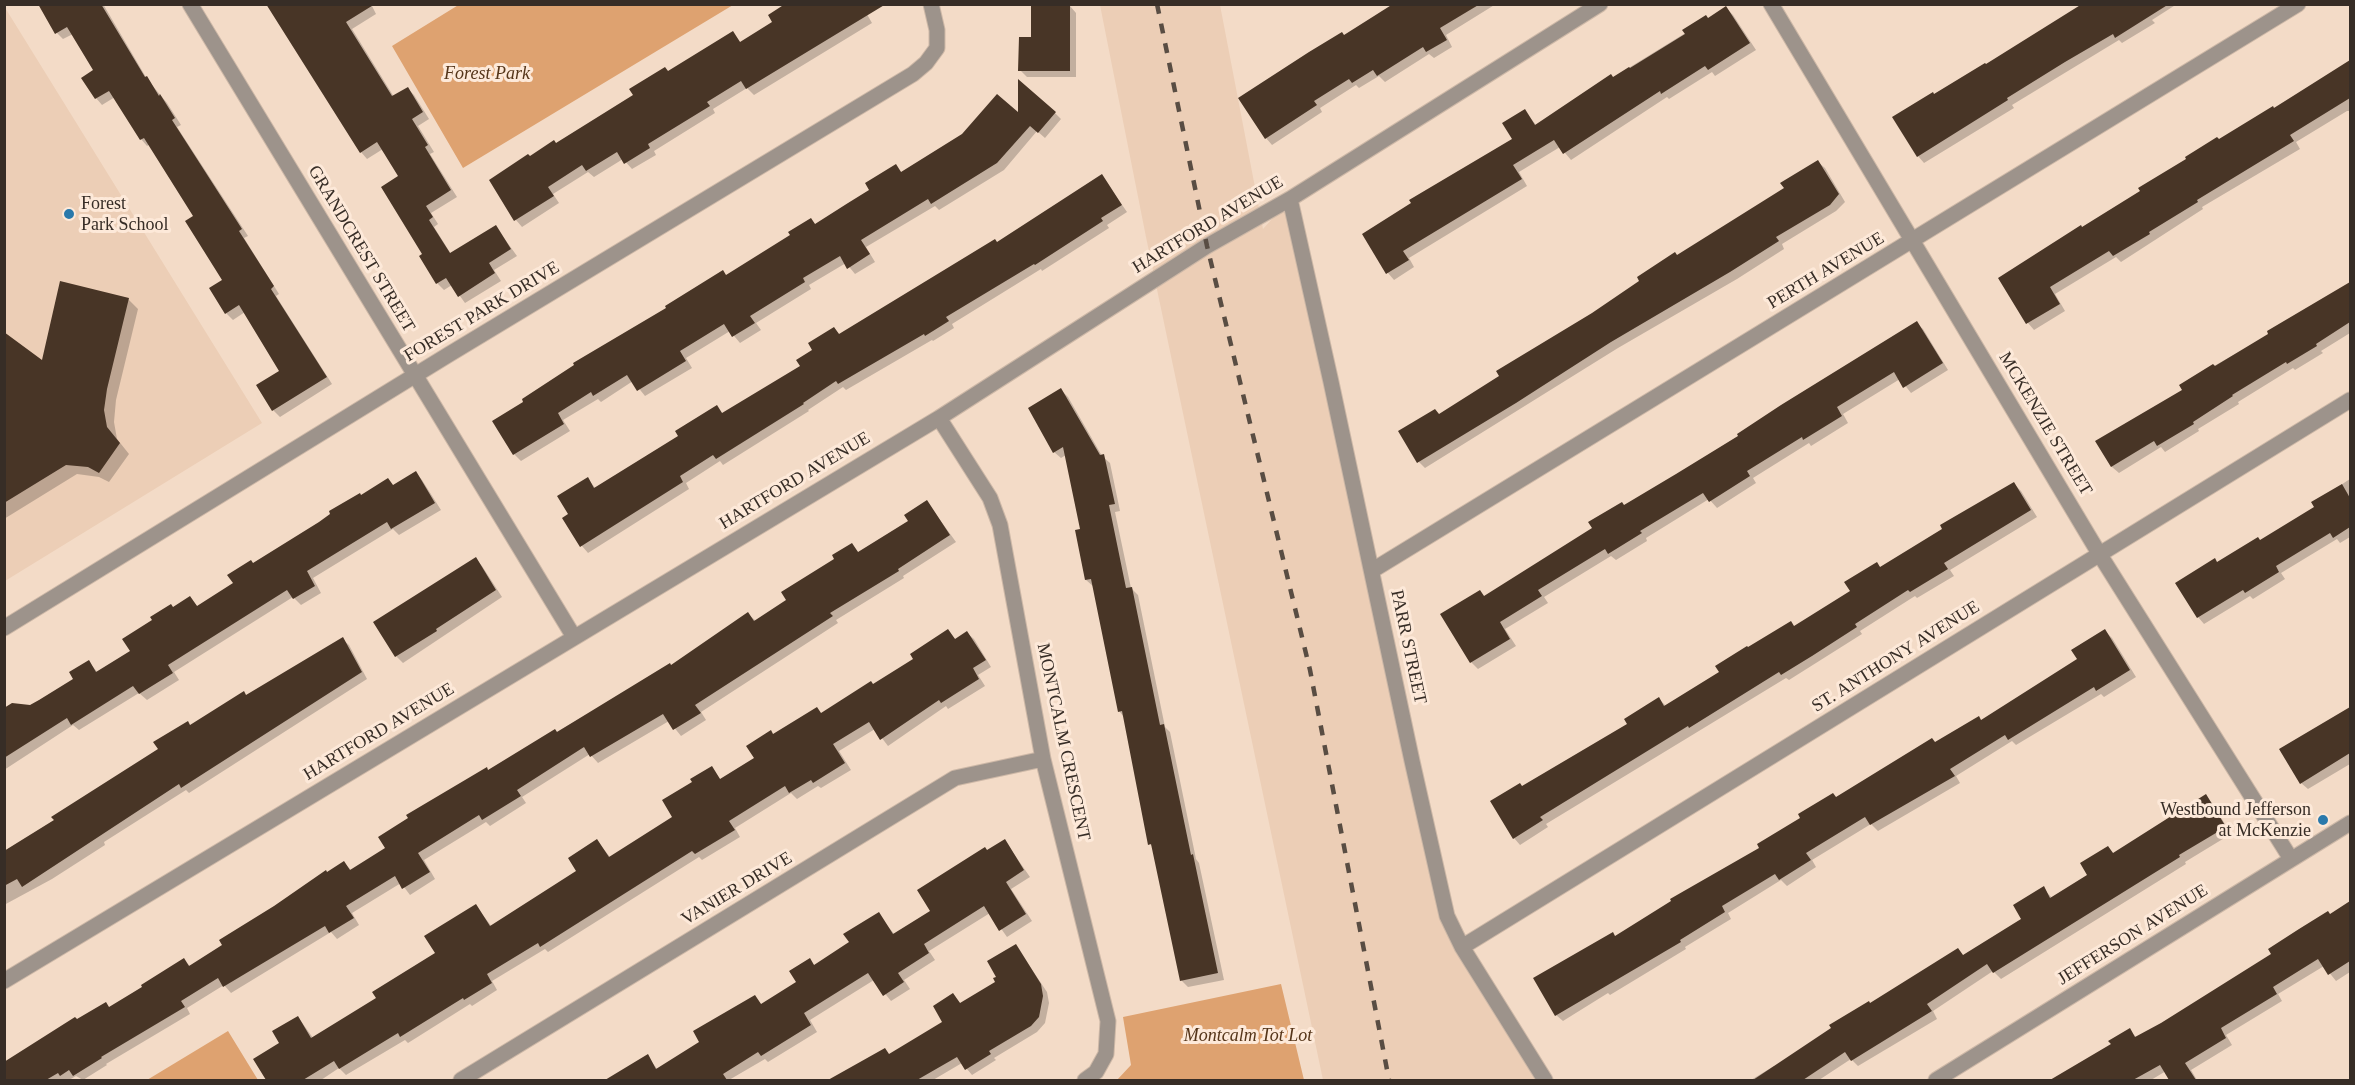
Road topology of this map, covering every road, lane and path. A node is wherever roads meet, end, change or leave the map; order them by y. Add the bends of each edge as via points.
1 (190, 4) edge
2 (931, 4) edge
3 (1600, 4) edge
4 (1771, 4) edge
5 (2298, 4) edge
6 (1290, 199) junction
7 (1912, 242) junction
8 (415, 375) junction
9 (2350, 400) edge
10 (939, 418) junction
11 (2100, 555) junction
12 (1373, 570) junction
13 (4, 628) edge
14 (574, 637) junction
15 (1043, 759) junction
16 (2350, 824) edge
17 (2291, 859) junction
18 (1462, 947) junction
19 (4, 981) edge
20 (462, 1080) edge
21 (1085, 1080) edge
22 (1545, 1080) edge
23 (1936, 1080) edge

1 - 8 street, GRANDCREST STREET
2 - 8 street, FOREST PARK DRIVE via 938,30 937,48 913,74
3 - 6 street, HARTFORD AVENUE
4 - 7 street, MCKENZIE STREET
5 - 7 street, PERTH AVENUE
6 - 10 street, HARTFORD AVENUE via 1190,256
6 - 12 street, PARR STREET
7 - 11 street, MCKENZIE STREET
7 - 12 street, PERTH AVENUE
8 - 13 street, FOREST PARK DRIVE
8 - 14 street, GRANDCREST STREET
9 - 11 street, ST. ANTHONY AVENUE
10 - 14 street, HARTFORD AVENUE
10 - 15 street, MONTCALM CRESCENT via 990,498 1000,525
11 - 17 street, MCKENZIE STREET
11 - 18 street, ST. ANTHONY AVENUE
12 - 18 street, PARR STREET via 1447,916
14 - 19 street, HARTFORD AVENUE
15 - 20 street, VANIER DRIVE via 956,778
15 - 21 street, MONTCALM CRESCENT via 1108,1021 1106,1054 1096,1072
16 - 17 street, JEFFERSON AVENUE
17 - 23 street, JEFFERSON AVENUE
18 - 22 street, PARR STREET

